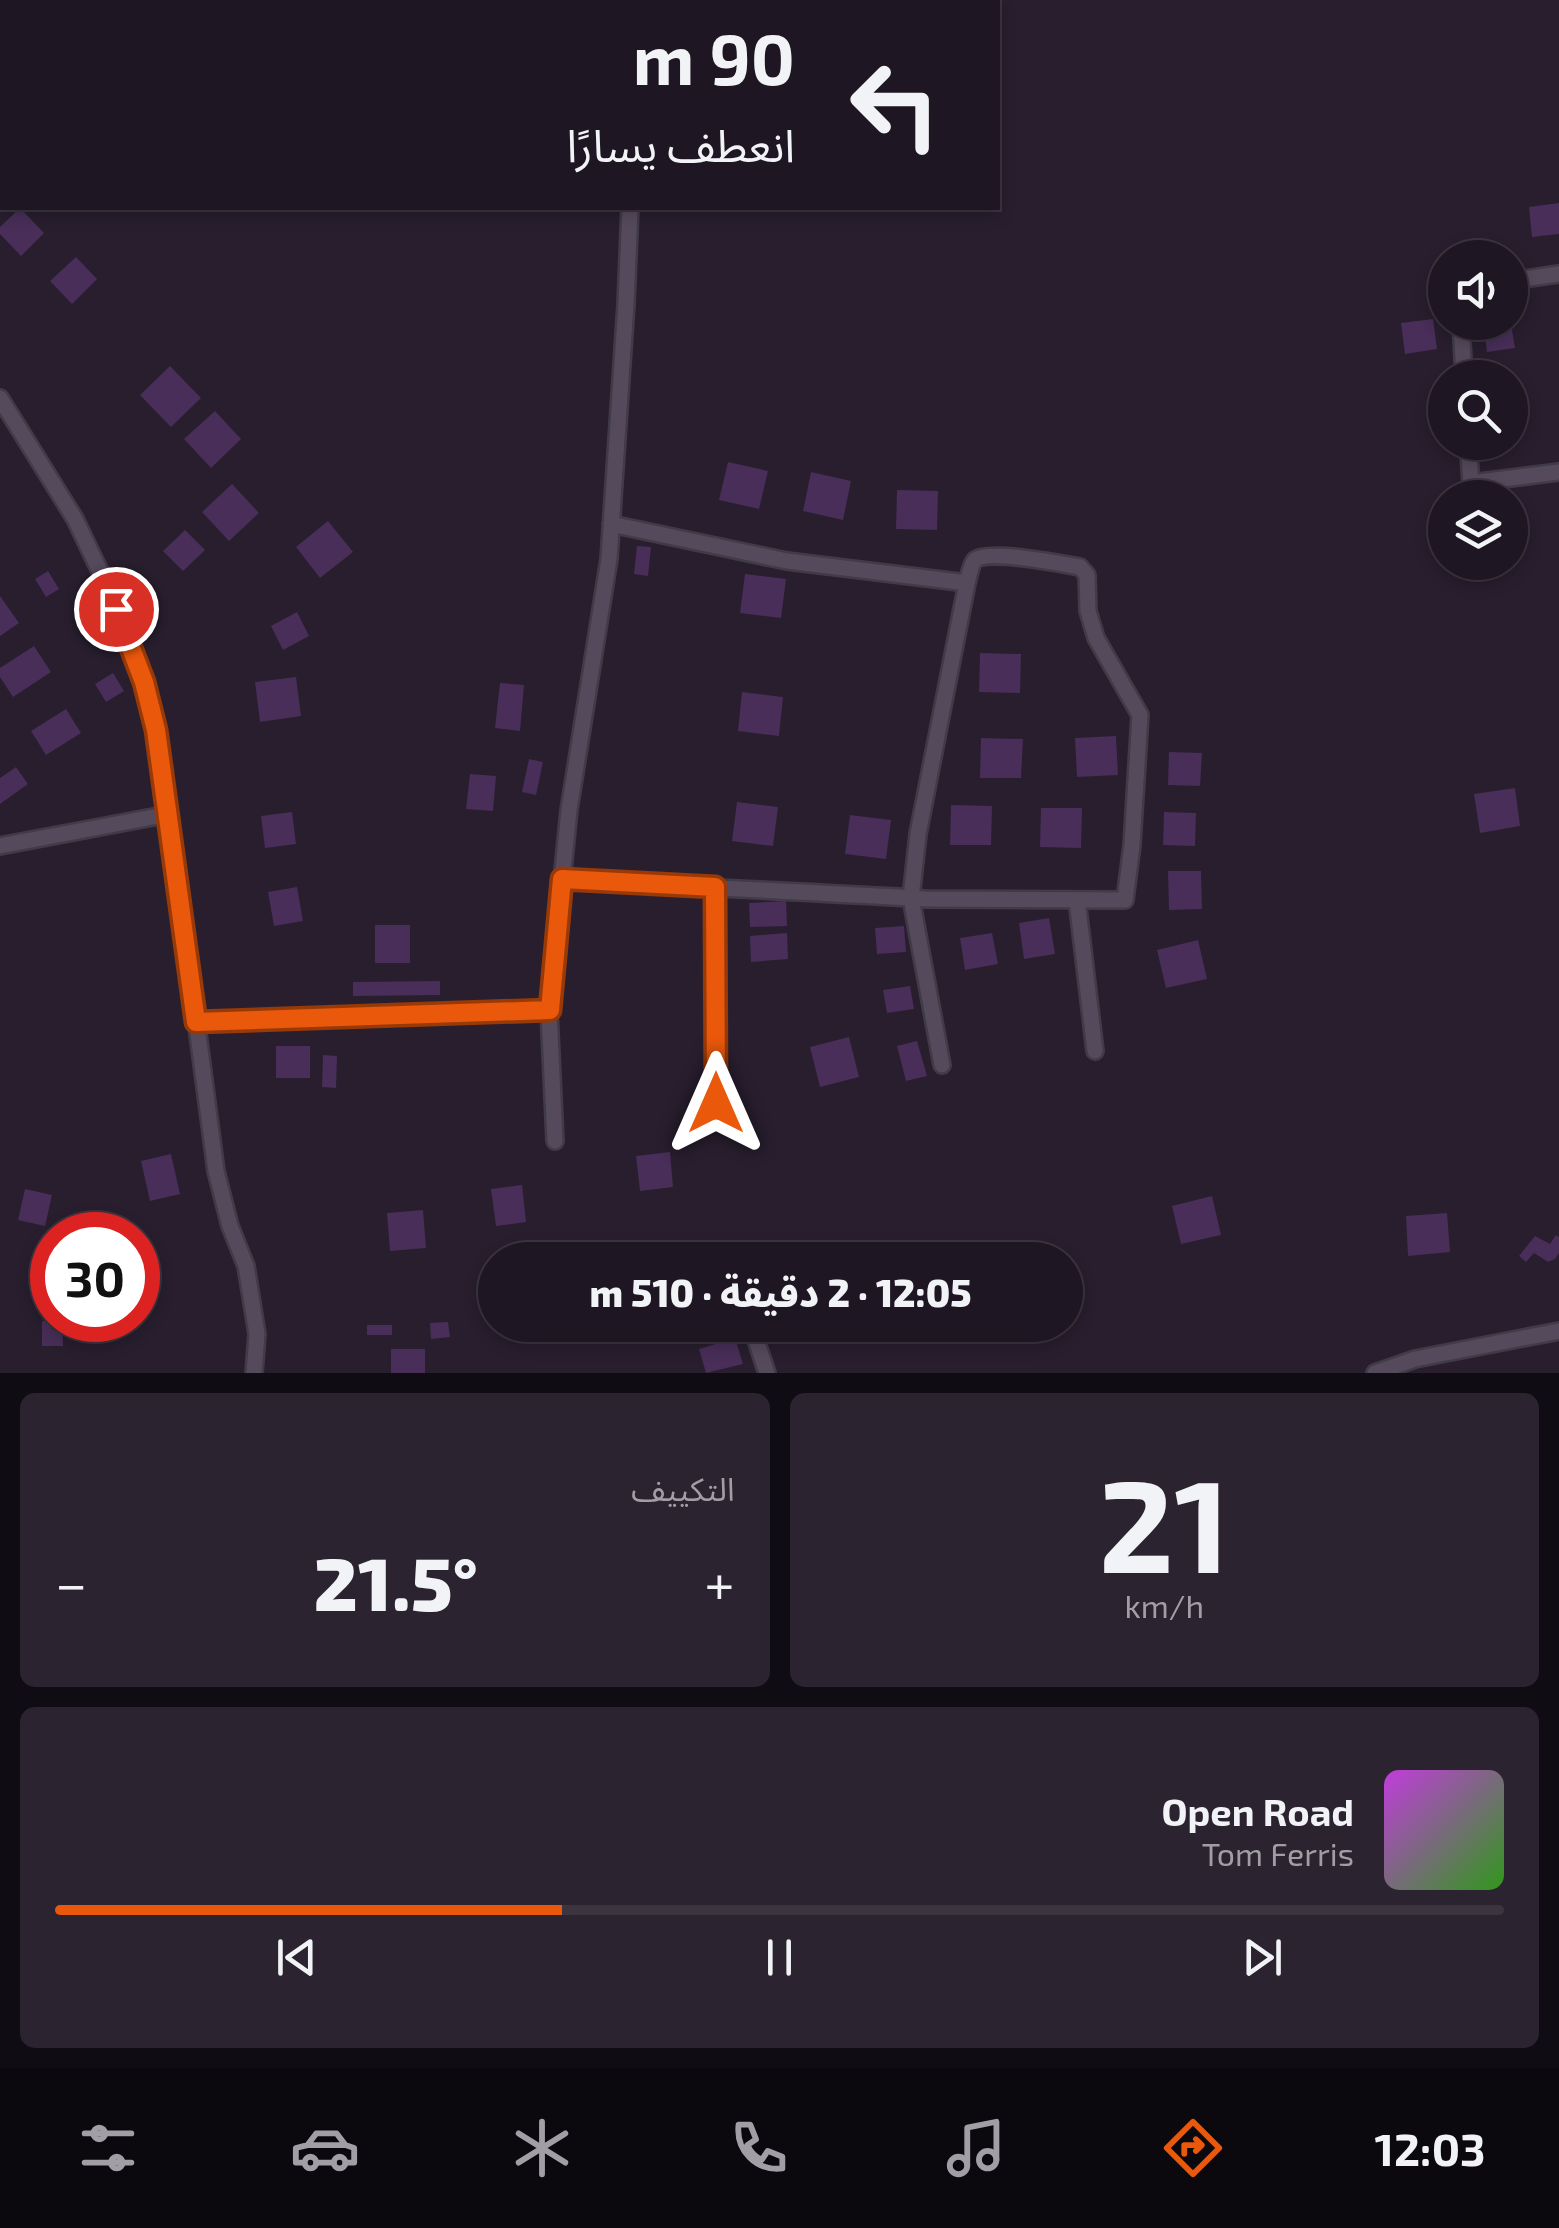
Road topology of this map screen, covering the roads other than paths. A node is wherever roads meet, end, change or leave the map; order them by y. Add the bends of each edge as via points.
1 (630, 210) edge
2 (1559, 274) edge
3 (1528, 278) edge
4 (0, 398) edge
5 (1469, 460) edge
6 (1559, 472) edge
7 (611, 524) junction
8 (966, 582) junction
9 (169, 814) junction
10 (0, 846) edge
11 (562, 879) junction
12 (715, 887) junction
13 (912, 898) junction
14 (1077, 900) junction
15 (550, 1010) junction
16 (196, 1022) junction
17 (1095, 1051) dead end
18 (942, 1064) dead end
19 (716, 1103) dead end
20 (555, 1142) dead end
21 (1559, 1331) edge
22 (757, 1342) edge
23 (254, 1373) edge
24 (767, 1373) edge
25 (1375, 1373) edge

1 - 7 street
2 - 3 street
4 - 9 street via 106,584 144,682
5 - 6 street via 1470,483
7 - 8 street via 787,561
7 - 11 street
8 - 13 street
8 - 14 street via 982,557 1080,567 1087,575 1096,638 1140,715 1127,895 1118,902
9 - 10 street
9 - 16 street
11 - 12 street
11 - 15 street
12 - 13 street
12 - 19 street
13 - 14 street
13 - 18 street
14 - 17 street
15 - 16 street
15 - 20 street
16 - 23 street via 216,1171 254,1305
21 - 25 street
22 - 24 street

